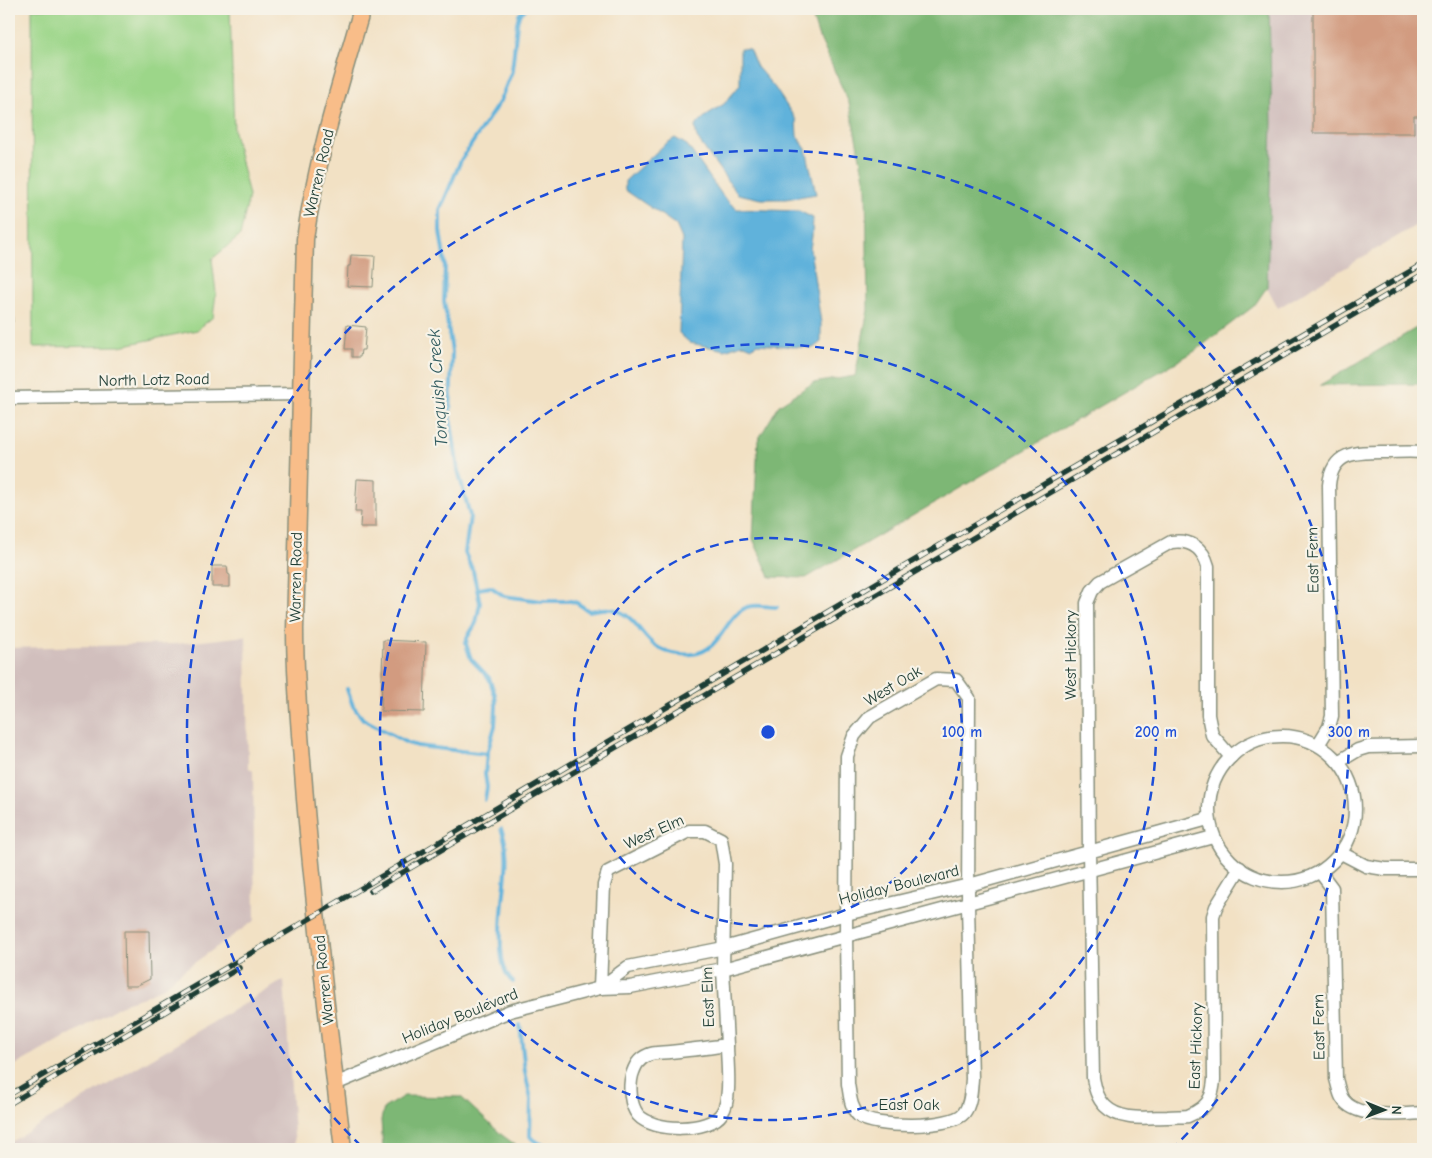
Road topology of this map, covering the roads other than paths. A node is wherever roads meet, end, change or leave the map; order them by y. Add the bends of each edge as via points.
1 (362, 9) edge
2 (300, 394) junction
3 (9, 398) edge
4 (1423, 452) edge
5 (1318, 745) junction
6 (1423, 746) edge
7 (1231, 757) junction
8 (1338, 762) junction
9 (1208, 819) junction
10 (1214, 837) junction
11 (1089, 851) junction
12 (1341, 853) junction
13 (1240, 868) junction
14 (1423, 869) edge
15 (1090, 870) junction
16 (1320, 872) junction
17 (969, 885) junction
18 (968, 904) junction
19 (846, 914) junction
20 (846, 935) junction
21 (724, 948) junction
22 (723, 969) junction
23 (600, 988) junction
24 (727, 1045) junction
25 (335, 1084) junction
26 (1423, 1113) edge
27 (343, 1149) edge

1 - 2 main road, Warren Road via 310,203 305,239
2 - 3 street, North Lotz Road
2 - 25 main road, Warren Road via 295,664 313,887
4 - 5 street, East Fern via 1358,452 1341,459 1329,478 1332,716
5 - 7 street via 1296,738 1269,737 1247,744
5 - 8 street via 1329,751
6 - 8 street via 1368,747
7 - 9 street via 1219,772 1211,792
7 - 11 street, West Hickory via 1212,736 1208,715 1208,566 1199,549 1191,544 1171,542 1100,582 1088,603
8 - 12 street via 1349,782 1355,805 1351,830
9 - 10 street
9 - 11 street, Holiday Boulevard
10 - 13 street via 1229,859
10 - 15 street, Holiday Boulevard
11 - 15 street, East Hickory
11 - 17 street, Holiday Boulevard
12 - 14 street via 1366,866
12 - 16 street
13 - 15 street, East Hickory via 1213,916 1214,1080 1209,1101 1188,1116 1133,1118 1106,1107 1095,1090 1092,1078
13 - 16 street via 1258,877 1279,880
15 - 18 street, Holiday Boulevard
16 - 26 street, East Fern via 1332,888 1336,1079 1342,1098 1363,1112
17 - 18 street, East Oak
17 - 19 street, Holiday Boulevard
17 - 19 street, West Oak via 969,698 956,680 936,679 870,717 854,736 847,756
18 - 20 street, Holiday Boulevard
18 - 20 street, East Oak via 972,1079 964,1113 943,1123 912,1125 870,1121 858,1116 851,1103
19 - 20 street, East Oak
19 - 21 street, Holiday Boulevard
20 - 22 street, Holiday Boulevard
21 - 22 street, East Elm
21 - 23 street, Holiday Boulevard via 628,968
21 - 23 street, West Elm via 726,864 720,839 705,831 689,831 608,872 604,885
22 - 23 street, Holiday Boulevard via 630,986
22 - 24 street, East Elm
23 - 25 street, Holiday Boulevard via 510,1011
24 - 24 street, East Elm via 727,1096 722,1113 712,1123 665,1128 638,1115 630,1082 636,1064 648,1054
25 - 27 main road, Warren Road

